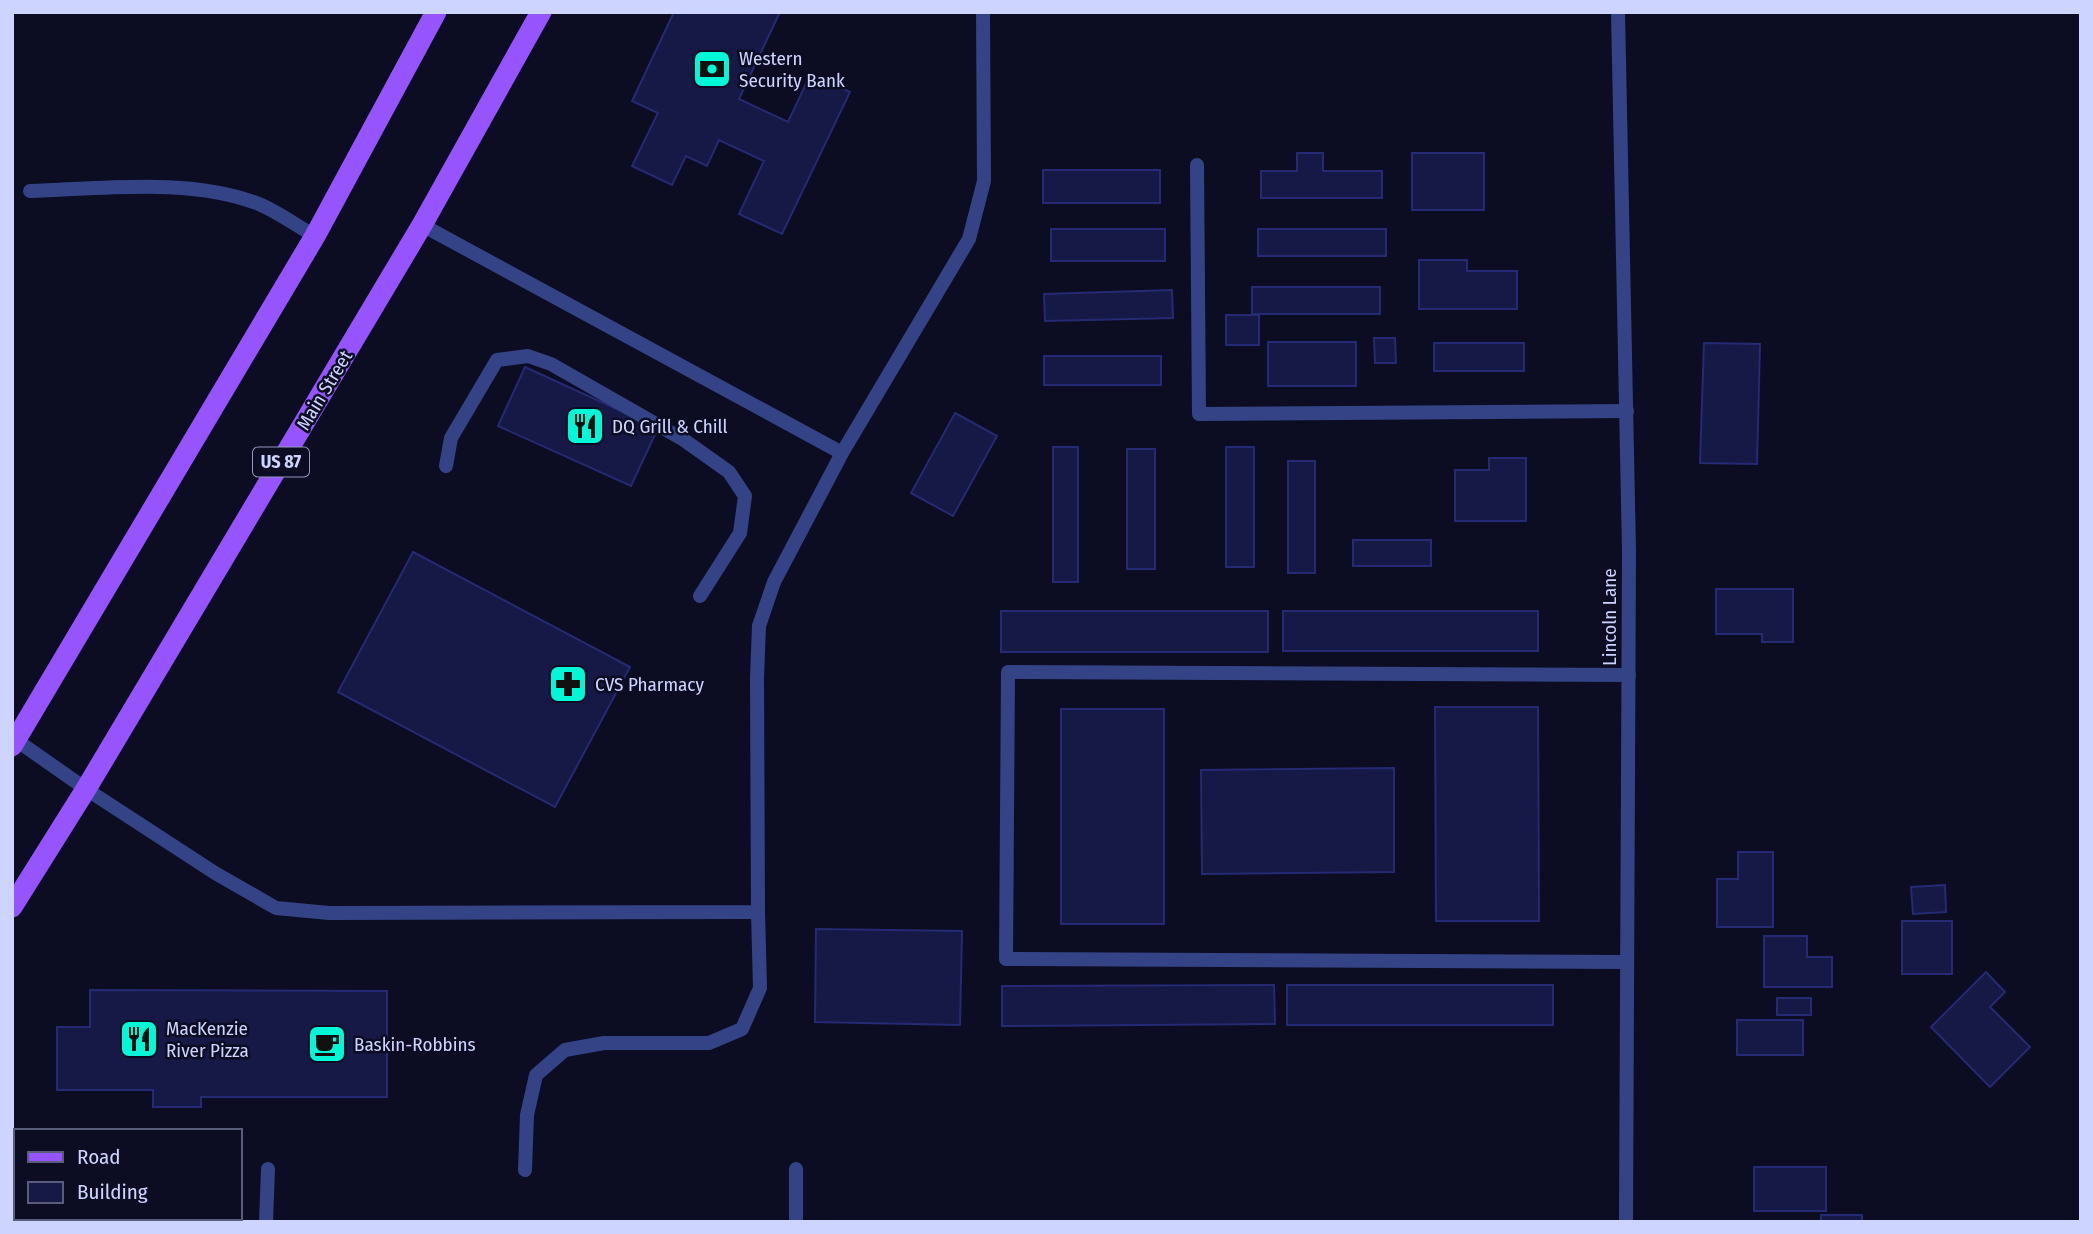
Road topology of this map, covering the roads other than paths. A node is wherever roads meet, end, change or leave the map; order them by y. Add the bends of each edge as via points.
1 (436, 12) edge
2 (541, 12) edge
3 (984, 12) edge
4 (1619, 12) edge
5 (1197, 165) dead end
6 (30, 191) dead end
7 (422, 225) junction
8 (315, 236) junction
9 (1626, 411) junction
10 (842, 453) junction
11 (446, 466) dead end
12 (700, 596) dead end
13 (1629, 675) junction
14 (14, 742) edge
15 (86, 789) junction
16 (12, 906) edge
17 (758, 912) junction
18 (1627, 962) junction
19 (268, 1169) dead end
20 (796, 1169) dead end
21 (525, 1170) dead end
22 (266, 1222) edge
23 (796, 1222) edge
24 (1626, 1222) edge

1 - 8 main road
2 - 7 main road, Main Street / US 87
3 - 10 street via 984,181 969,239
4 - 9 street, Lincoln Lane
5 - 9 street via 1199,414
6 - 8 street via 182,188 259,205
7 - 10 street
7 - 15 main road, Main Street / US 87
8 - 14 main road
9 - 13 street, Lincoln Lane
10 - 17 street via 774,582 759,626
11 - 12 street via 451,438 497,360 528,356 551,364 684,440 729,472 745,496 740,533
13 - 18 street, Lincoln Lane
13 - 18 street via 1008,673 1006,959
14 - 15 street
15 - 16 main road, Main Street / US 87
15 - 17 street via 276,908 329,913
17 - 21 street via 760,988 742,1029 709,1043 604,1043 565,1051 536,1075 527,1115
18 - 24 street, Lincoln Lane
19 - 22 street
20 - 23 street

